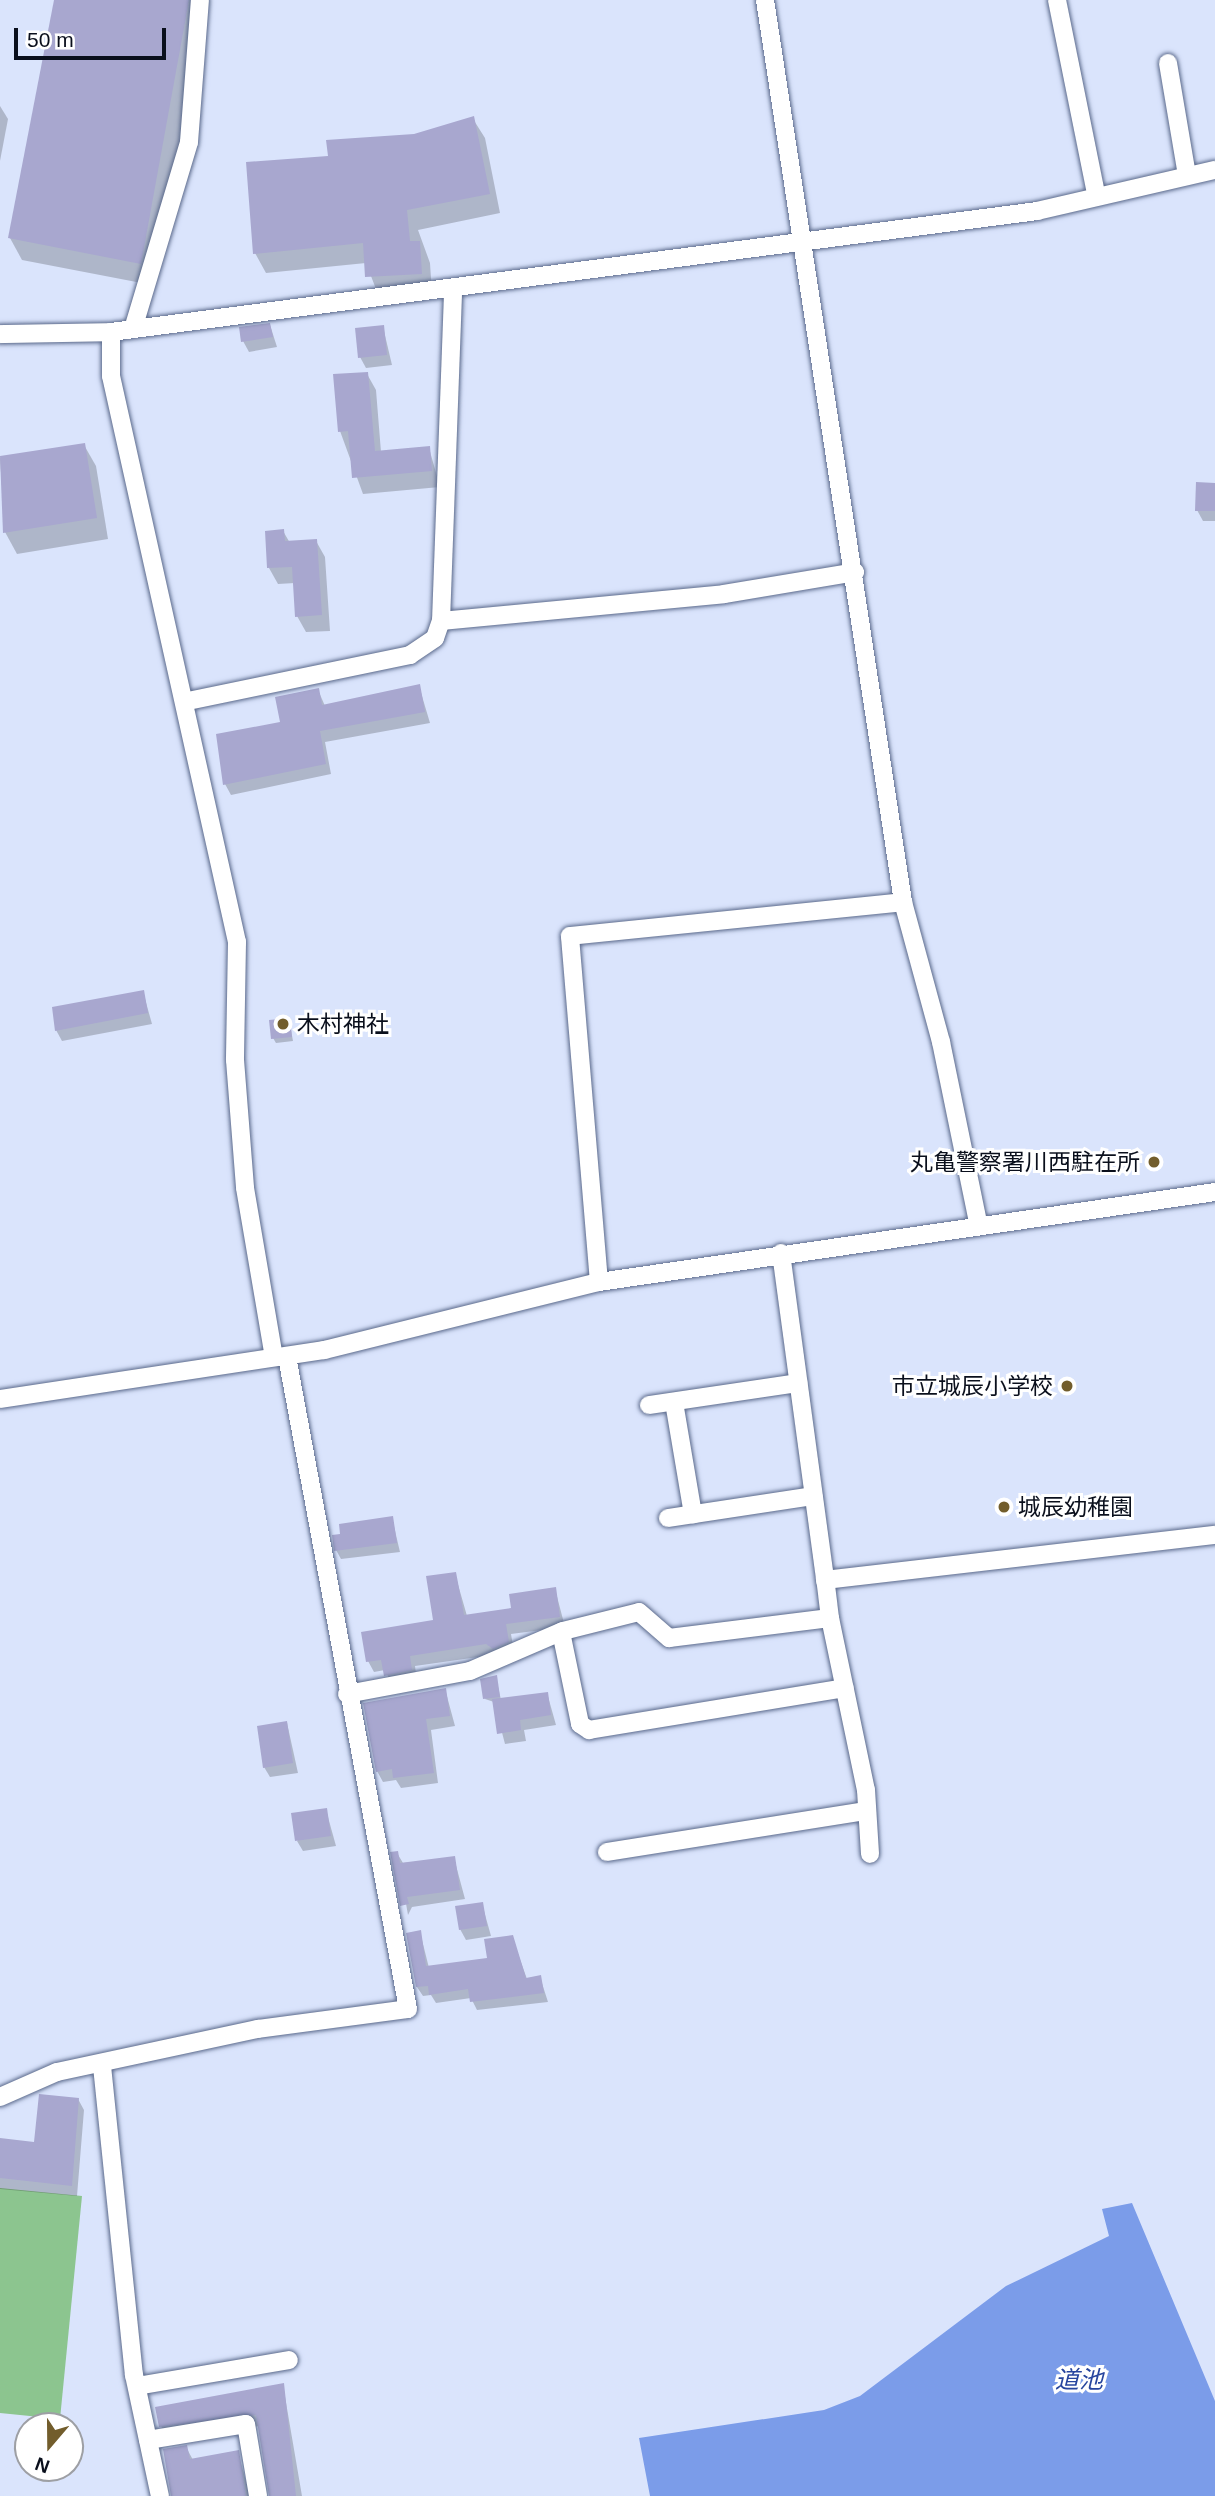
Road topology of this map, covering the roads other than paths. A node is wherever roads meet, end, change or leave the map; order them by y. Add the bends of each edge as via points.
1 (200, 0) edge
2 (765, 0) edge
3 (1057, 0) edge
4 (1168, 63) dead end
5 (1215, 170) edge
6 (1187, 174) junction
7 (1096, 194) junction
8 (802, 241) junction
9 (453, 288) junction
10 (133, 329) junction
11 (111, 332) junction
12 (0, 334) edge
13 (855, 572) junction
14 (440, 621) junction
15 (188, 701) junction
16 (903, 902) junction
17 (1215, 1192) edge
18 (978, 1223) junction
19 (780, 1254) junction
20 (600, 1282) junction
21 (281, 1357) junction
22 (798, 1383) junction
23 (0, 1399) edge
24 (674, 1402) junction
25 (649, 1405) dead end
26 (814, 1496) junction
27 (693, 1514) junction
28 (668, 1518) dead end
29 (1215, 1535) edge
30 (825, 1580) junction
31 (830, 1618) junction
32 (561, 1632) junction
33 (845, 1688) junction
34 (347, 1695) junction
35 (867, 1811) junction
36 (607, 1852) dead end
37 (870, 1854) dead end
38 (102, 2066) junction
39 (0, 2097) edge
40 (289, 2360) dead end
41 (137, 2386) junction
42 (148, 2440) junction
43 (160, 2496) edge
44 (258, 2496) edge

1 - 10 street via 189,142
2 - 8 street
3 - 7 street
4 - 6 street
5 - 6 street
6 - 7 street
7 - 8 street via 1037,211
8 - 9 street
8 - 13 street
9 - 10 street
9 - 14 street
10 - 11 street
11 - 12 street
11 - 15 street via 111,376
13 - 14 street via 724,594
13 - 16 street
14 - 15 street via 435,638 410,655
15 - 21 street via 237,942 233,1003 243,1162
16 - 18 street via 941,1042
16 - 20 street via 570,936
17 - 18 street
18 - 19 street
19 - 20 street
19 - 22 street
20 - 21 street
21 - 23 street
21 - 34 street
22 - 24 street
22 - 26 street
24 - 25 street
24 - 27 street
26 - 27 street
26 - 30 street
27 - 28 street
29 - 30 street
30 - 31 street
31 - 32 street via 669,1638 639,1612
31 - 33 street
32 - 33 street via 580,1724 589,1730
32 - 34 street via 470,1671
33 - 35 street
34 - 38 street via 408,2009 258,2029
35 - 36 street
35 - 37 street
38 - 39 street via 57,2072
38 - 41 street
40 - 41 street
41 - 42 street
42 - 43 street
42 - 44 street via 246,2424

